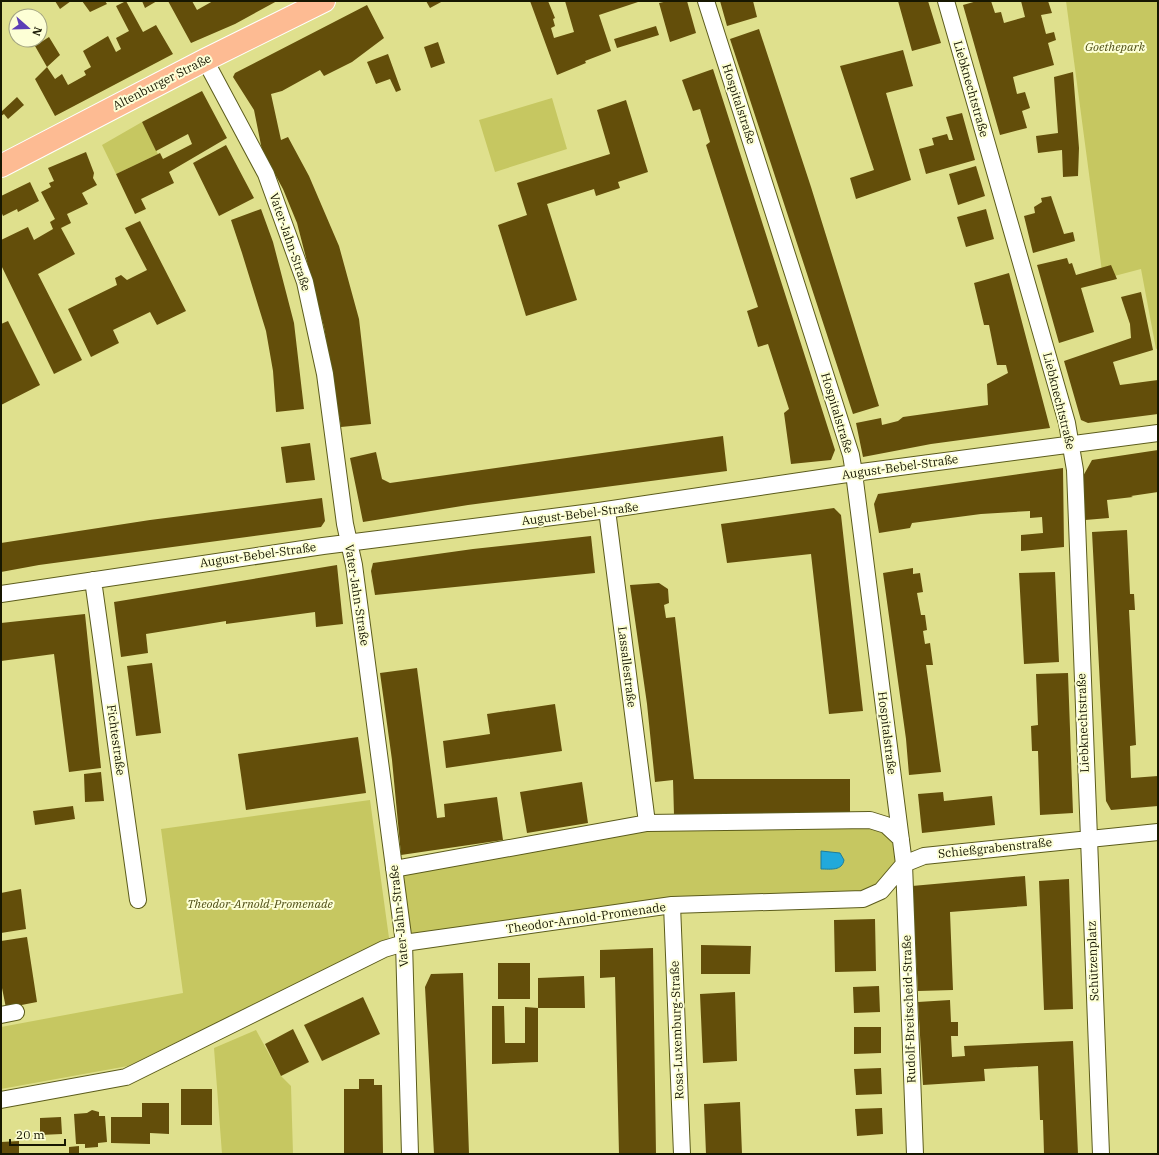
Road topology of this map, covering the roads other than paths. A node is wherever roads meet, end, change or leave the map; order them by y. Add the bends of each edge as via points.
1 (324, 1) edge
2 (706, 1) edge
3 (946, 1) edge
4 (204, 60) junction
5 (1, 166) edge
6 (1158, 433) edge
7 (1072, 444) junction
8 (854, 473) junction
9 (607, 510) junction
10 (349, 543) junction
11 (93, 580) junction
12 (1, 594) edge
13 (647, 823) junction
14 (1158, 832) edge
15 (1088, 838) junction
16 (901, 839) junction
17 (904, 864) junction
18 (394, 869) junction
19 (138, 900) dead end
20 (672, 905) junction
21 (404, 943) junction
22 (1, 1100) edge
23 (410, 1154) edge
24 (682, 1154) edge
25 (915, 1154) edge
26 (1101, 1154) edge

1 - 4 main road, Altenburger Straße
2 - 8 street, Hospitalstraße via 851,455
3 - 7 street, Liebknechtstraße
4 - 5 main road, Altenburger Straße
4 - 10 street, Vater-Jahn-Straße via 266,174 305,282 325,374
6 - 7 street, August-Bebel-Straße
7 - 8 street, August-Bebel-Straße
7 - 15 street, Liebknechtstraße
8 - 9 street, August-Bebel-Straße
8 - 16 street, Hospitalstraße
9 - 10 street, August-Bebel-Straße
9 - 13 street, Lassallestraße
10 - 11 street, August-Bebel-Straße
10 - 18 street, Vater-Jahn-Straße
11 - 12 street, August-Bebel-Straße
11 - 19 street, Fichtestraße
13 - 16 street via 870,820 886,825
13 - 18 street
14 - 15 street
15 - 17 street, Schießgrabenstraße via 924,856
15 - 26 street, Schützenplatz
16 - 17 street, Hospitalstraße
17 - 20 street, Theodor-Arnold-Promenade via 881,891 863,899
17 - 25 street, Rudolf-Breitscheid-Straße
18 - 21 street, Vater-Jahn-Straße
20 - 21 street, Theodor-Arnold-Promenade
20 - 24 street, Rosa-Luxemburg-Straße
21 - 22 street, Theodor-Arnold-Promenade via 384,948 126,1077
21 - 23 street, Vater-Jahn-Straße

